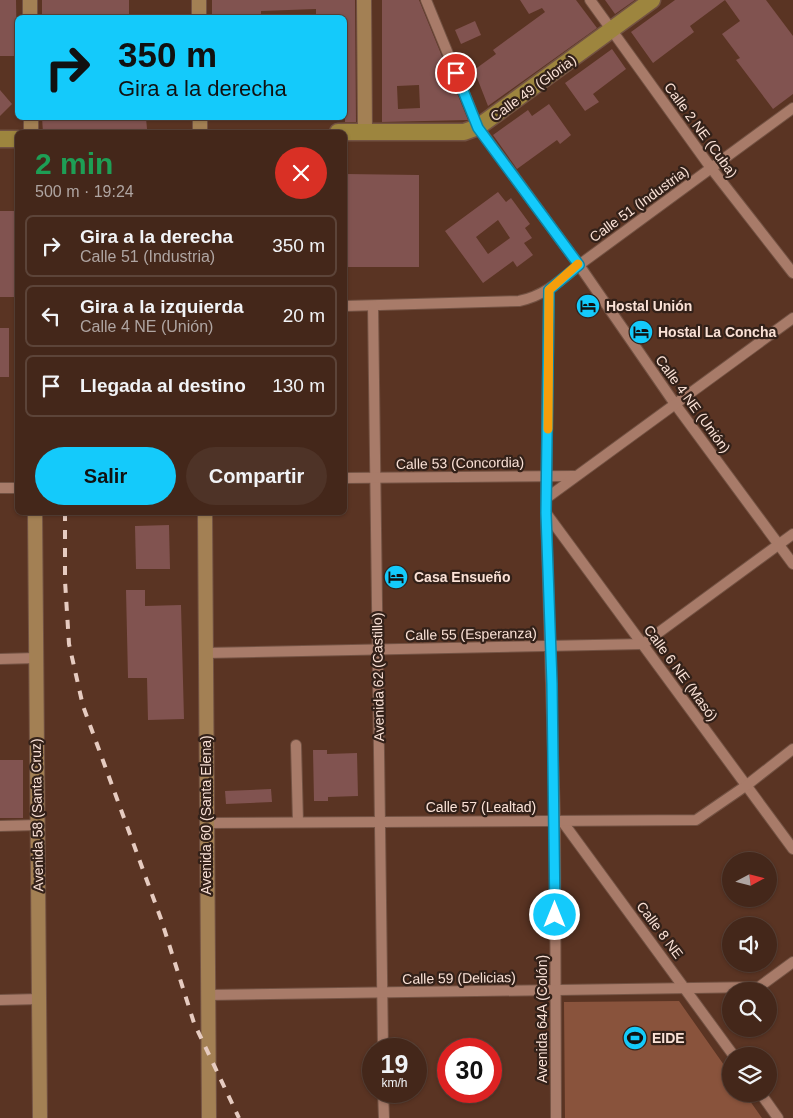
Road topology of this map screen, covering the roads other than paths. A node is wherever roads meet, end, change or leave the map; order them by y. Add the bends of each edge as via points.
1 (30, 0) edge
2 (199, 0) edge
3 (364, 0) edge
4 (426, 0) edge
5 (590, 0) edge
6 (652, 0) edge
7 (30, 15) edge
8 (199, 15) edge
9 (612, 30) junction
10 (793, 108) edge
11 (478, 128) junction
12 (347, 132) edge
13 (365, 132) junction
14 (0, 139) edge
15 (15, 139) edge
16 (711, 168) junction
17 (579, 265) junction
18 (793, 273) edge
19 (549, 290) junction
20 (347, 306) edge
21 (373, 306) junction
22 (793, 318) edge
23 (676, 404) junction
24 (548, 475) junction
25 (575, 476) junction
26 (347, 478) edge
27 (375, 478) junction
28 (0, 488) edge
29 (15, 488) edge
30 (548, 497) junction
31 (546, 513) junction
32 (35, 515) edge
33 (205, 515) edge
34 (793, 534) edge
35 (779, 545) junction
36 (793, 564) edge
37 (643, 644) junction
38 (551, 646) junction
39 (378, 649) junction
40 (205, 653) junction
41 (0, 658) edge
42 (36, 658) junction
43 (296, 745) dead end
44 (793, 749) edge
45 (746, 785) junction
46 (558, 821) junction
47 (298, 822) junction
48 (380, 822) junction
49 (206, 823) junction
50 (37, 825) junction
51 (0, 826) edge
52 (793, 849) edge
53 (793, 962) edge
54 (686, 988) junction
55 (556, 990) junction
56 (382, 993) junction
57 (208, 995) junction
58 (39, 999) junction
59 (0, 1000) edge
60 (383, 1038) edge
61 (728, 1047) edge
62 (767, 1102) edge
63 (383, 1103) edge
64 (40, 1118) edge
65 (209, 1118) edge
66 (384, 1118) edge
67 (556, 1118) edge
68 (778, 1118) edge

1 - 7 street
2 - 8 street
3 - 13 street
4 - 11 street, Calle 4 NE (Unión)
5 - 9 street, Calle 2 NE (Cuba)
6 - 9 main road, Calle 49 (Gloria)
9 - 11 main road, Calle 49 (Gloria)
9 - 16 street, Calle 2 NE (Cuba)
10 - 16 street, Calle 51 (Industria)
11 - 13 main road, Calle 49 (Gloria) via 464,132
11 - 17 street, Calle 4 NE (Unión)
12 - 13 main road, Calle 49 (Gloria)
14 - 15 main road
16 - 17 street, Calle 51 (Industria)
16 - 18 street, Calle 2 NE (Cuba)
17 - 19 street, Calle 51 (Industria)
17 - 23 street, Calle 4 NE (Unión)
19 - 21 street, Calle 51 (Industria) via 519,301
19 - 24 street, Avenida 64A (Colón)
20 - 21 street, Calle 51 (Industria)
21 - 27 street, Avenida 62 (Castillo)
22 - 23 street
23 - 25 street
23 - 35 street, Calle 4 NE (Unión)
24 - 25 street, Calle 53 (Concordia)
24 - 27 street, Calle 53 (Concordia)
24 - 30 street, Avenida 64A (Colón)
25 - 30 street
26 - 27 street, Calle 53 (Concordia)
27 - 39 street, Avenida 62 (Castillo)
28 - 29 street
30 - 31 street, Avenida 64A (Colón)
31 - 37 street, Calle 6 NE (Masó)
31 - 38 street, Avenida 64A (Colón)
32 - 42 street, Avenida 58 (Santa Cruz)
33 - 40 street, Avenida 60 (Santa Elena)
34 - 35 street
35 - 36 street, Calle 4 NE (Unión)
35 - 37 street
37 - 38 street, Calle 55 (Esperanza)
37 - 45 street, Calle 6 NE (Masó)
38 - 39 street, Calle 55 (Esperanza)
38 - 46 street, Avenida 64A (Colón)
39 - 40 street, Calle 55 (Esperanza)
39 - 48 street, Avenida 62 (Castillo)
40 - 49 street, Avenida 60 (Santa Elena)
41 - 42 street
42 - 50 street, Avenida 58 (Santa Cruz)
43 - 47 street
44 - 45 street, Calle 57 (Lealtad)
45 - 46 street, Calle 57 (Lealtad) via 696,820
45 - 52 street, Calle 6 NE (Masó)
46 - 48 street, Calle 57 (Lealtad)
46 - 54 street, Calle 8 NE
46 - 55 street, Avenida 64A (Colón)
47 - 48 street, Calle 57 (Lealtad)
47 - 49 street, Calle 57 (Lealtad)
48 - 56 street, Avenida 62 (Castillo)
49 - 57 street, Avenida 60 (Santa Elena)
50 - 51 street
50 - 58 street, Avenida 58 (Santa Cruz)
53 - 54 street, Calle 59 (Delicias) via 759,987
54 - 55 street, Calle 59 (Delicias)
54 - 61 street, Calle 8 NE
55 - 56 street, Calle 59 (Delicias)
55 - 67 street, Avenida 64A (Colón)
56 - 57 street, Calle 59 (Delicias)
56 - 60 street, Avenida 62 (Castillo)
57 - 65 street, Avenida 60 (Santa Elena)
58 - 59 street
58 - 64 street, Avenida 58 (Santa Cruz)
62 - 68 street
63 - 66 street

